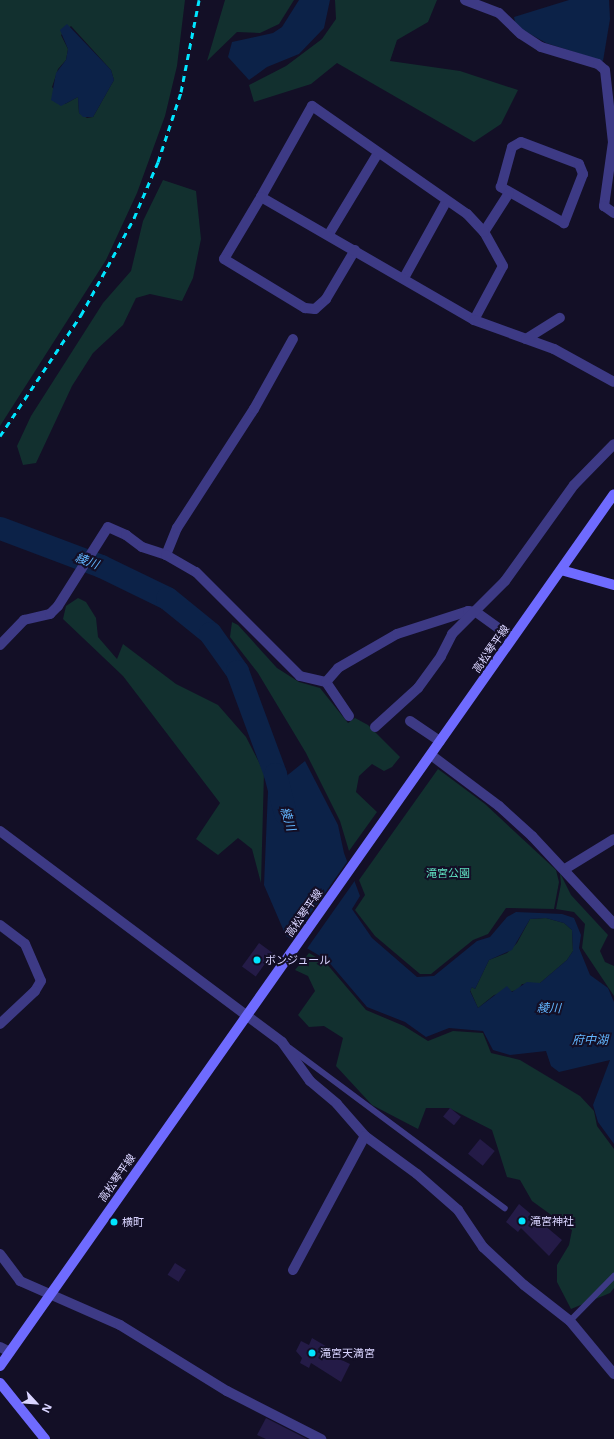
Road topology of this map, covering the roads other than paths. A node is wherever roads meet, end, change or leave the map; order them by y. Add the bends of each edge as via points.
1 (465, 0) edge
2 (378, 153) junction
3 (510, 193) junction
4 (261, 196) junction
5 (446, 202) junction
6 (614, 213) edge
7 (484, 232) junction
8 (329, 234) junction
9 (355, 250) junction
10 (404, 278) junction
11 (560, 318) dead end
12 (474, 320) junction
13 (294, 339) dead end
14 (526, 339) junction
15 (614, 382) edge
16 (614, 444) edge
17 (614, 494) edge
18 (166, 555) junction
19 (561, 570) junction
20 (614, 585) edge
21 (476, 612) junction
22 (512, 638) junction
23 (0, 645) edge
24 (326, 682) junction
25 (349, 716) dead end
26 (410, 722) dead end
27 (375, 727) dead end
28 (440, 741) junction
29 (431, 755) junction
30 (0, 832) edge
31 (614, 839) edge
32 (565, 869) junction
33 (614, 924) edge
34 (0, 925) edge
35 (245, 1017) junction
36 (0, 1024) edge
37 (282, 1042) junction
38 (365, 1136) junction
39 (505, 1208) dead end
40 (0, 1254) edge
41 (293, 1270) dead end
42 (614, 1276) edge
43 (51, 1293) junction
44 (570, 1321) junction
45 (0, 1347) edge
46 (10, 1352) junction
47 (0, 1366) edge
48 (614, 1374) edge
49 (0, 1383) edge
50 (45, 1439) edge
51 (321, 1439) edge

1 - 6 street via 499,13 541,47 598,64 605,70 614,142 604,206
2 - 4 street via 312,106
2 - 5 street
2 - 8 street
3 - 3 street via 500,187 502,177 512,147 521,142 579,164 583,174 564,223
3 - 7 street
4 - 8 street
4 - 9 street via 224,259 305,308 315,309 326,299
5 - 7 street via 468,214
5 - 10 street
7 - 12 street via 504,266
8 - 9 street
9 - 10 street
10 - 12 street
11 - 14 street
12 - 14 street
13 - 18 street via 242,429 177,528
14 - 15 street via 554,349
16 - 21 street via 574,485 505,580
17 - 19 main road, 高松琴平線
18 - 23 street via 142,547 126,535 108,527 58,606 50,614 24,620
18 - 24 street via 196,572 300,676
19 - 20 main road
19 - 22 main road, 高松琴平線
21 - 22 street
21 - 24 street via 458,612 396,634 338,668
21 - 27 street via 452,634 441,656 418,688
22 - 28 main road, 高松琴平線
24 - 25 street
26 - 28 street
28 - 29 main road, 高松琴平線
29 - 32 street via 498,806
29 - 35 main road, 高松琴平線
30 - 35 street
31 - 32 street
32 - 33 street
34 - 36 street via 25,944 40,981 35,992
35 - 37 street
35 - 43 main road, 高松琴平線
37 - 38 street via 310,1081 337,1104
37 - 39 lane
38 - 41 street
38 - 44 street via 417,1174 458,1210 483,1247 524,1285
40 - 43 street via 20,1281
42 - 44 lane
43 - 46 main road, 高松琴平線
43 - 51 street via 120,1325 227,1391
44 - 48 street
45 - 46 street
46 - 47 main road, 高松琴平線
49 - 50 main road

